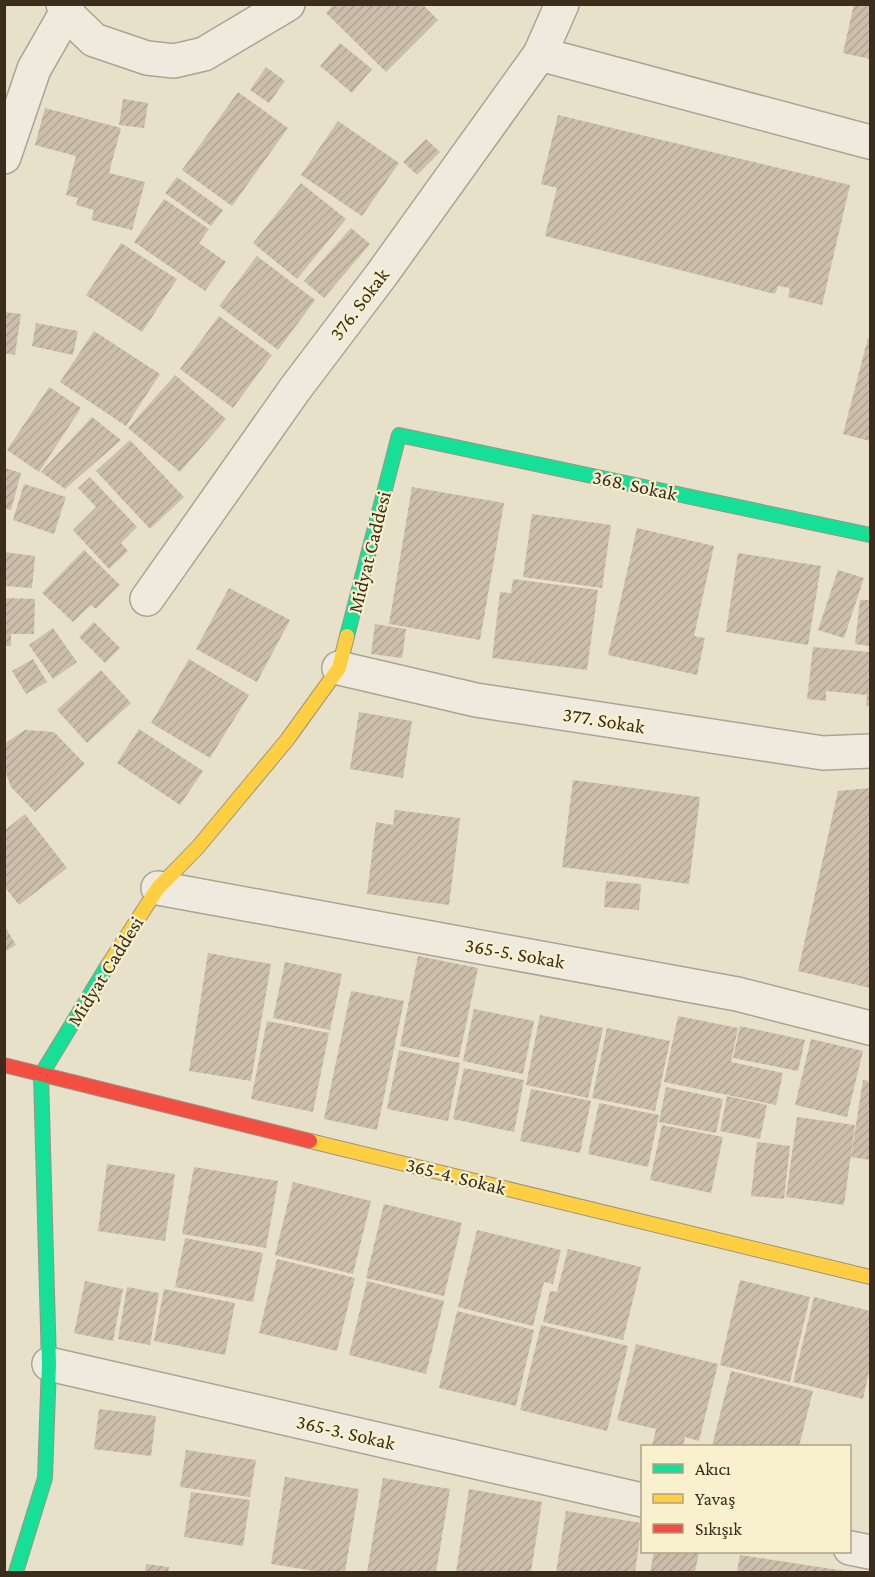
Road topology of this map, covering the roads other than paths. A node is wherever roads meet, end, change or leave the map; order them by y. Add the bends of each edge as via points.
1 (288, 4) edge
2 (562, 4) edge
3 (66, 7) edge
4 (540, 54) junction
5 (870, 142) edge
6 (4, 157) edge
7 (399, 435) joint
8 (870, 535) edge
9 (147, 599) dead end
10 (339, 668) junction
11 (870, 751) edge
12 (158, 888) junction
13 (870, 1028) edge
14 (4, 1065) edge
15 (41, 1075) junction
16 (870, 1277) edge
17 (49, 1364) junction
18 (641, 1500) edge
19 (851, 1548) edge
20 (870, 1552) edge
21 (16, 1572) edge

1 - 3 street via 204,54 174,61 147,58 94,40
2 - 4 street, 376. Sokak
3 - 6 street via 34,69
4 - 5 street
4 - 9 street, 376. Sokak
7 - 8 street, 368. Sokak
7 - 10 street, Midyat Caddesi
10 - 11 street, 377. Sokak via 476,700 823,753
10 - 12 street, Midyat Caddesi via 287,740 198,847
12 - 13 street, 365-5. Sokak via 737,994
12 - 15 street, Midyat Caddesi
14 - 15 street, 365-4. Sokak
15 - 16 street, 365-4. Sokak
15 - 17 street
17 - 18 street, 365-3. Sokak
17 - 21 street via 45,1478
19 - 20 street

